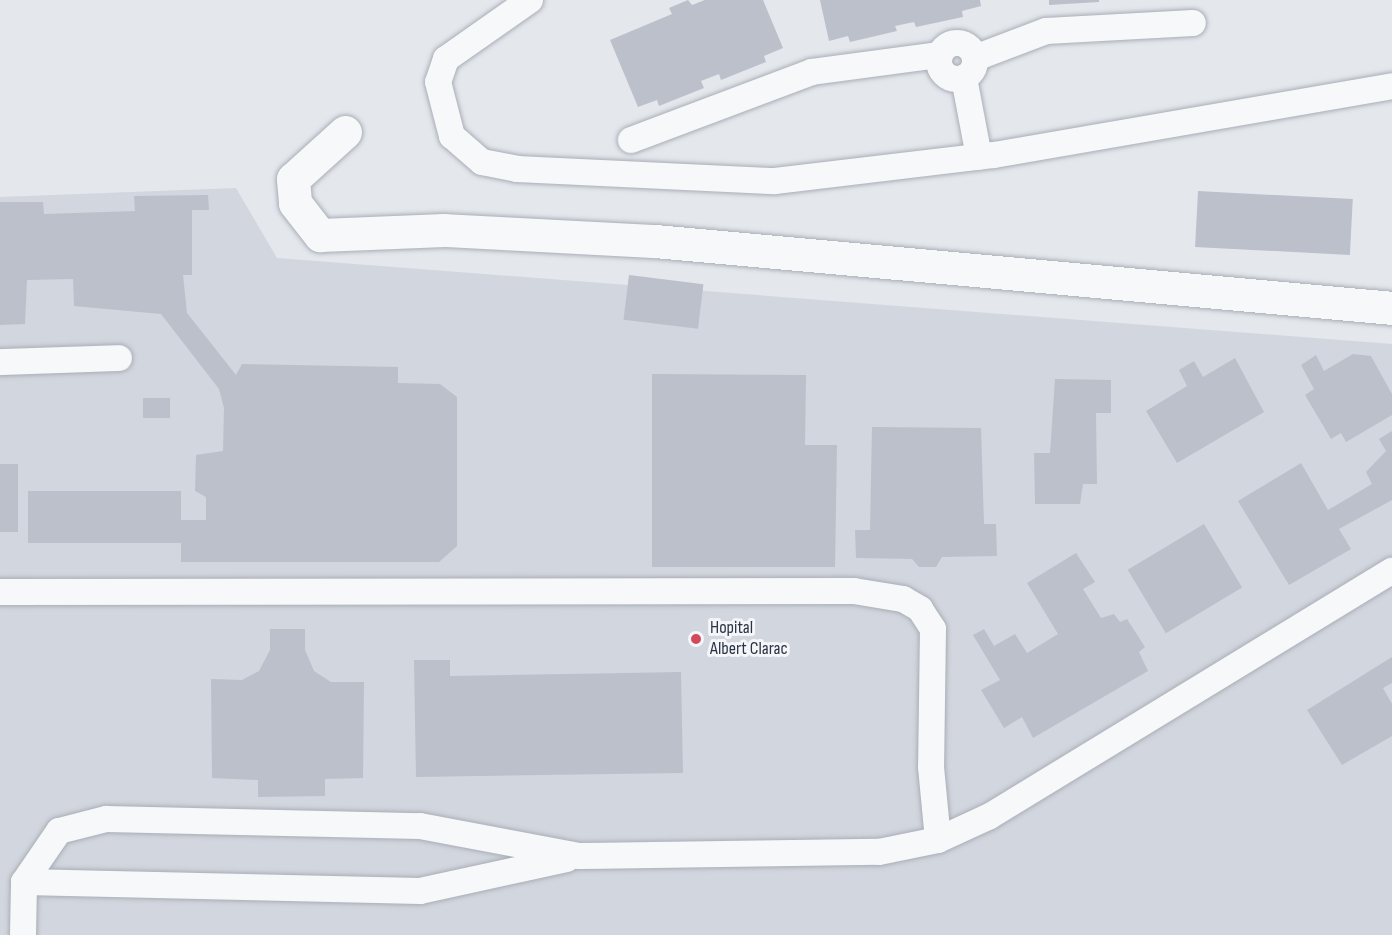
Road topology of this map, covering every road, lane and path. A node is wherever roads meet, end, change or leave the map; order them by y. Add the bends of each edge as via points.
1 (530, 0) edge
2 (1193, 23) dead end
3 (970, 68) junction
4 (1392, 86) edge
5 (345, 132) dead end
6 (631, 140) dead end
7 (979, 157) junction
8 (1392, 308) edge
9 (119, 358) dead end
10 (0, 362) edge
11 (1392, 571) edge
12 (0, 592) edge
13 (938, 840) junction
14 (579, 856) junction
15 (24, 882) junction
16 (23, 935) edge

1 - 7 lane via 446,59 438,82 452,136 482,162 517,169 774,181
2 - 3 lane via 1046,31
3 - 6 lane via 947,76 940,55 812,72
3 - 7 lane
4 - 7 lane
5 - 8 street via 293,179 295,203 320,235 444,230 655,241
9 - 10 lane
11 - 13 lane via 1010,803
12 - 13 lane via 854,591 903,599 920,609 933,629 931,767
13 - 14 lane via 879,852
14 - 15 lane via 420,891
14 - 15 lane via 420,826 106,819 59,831
15 - 16 lane

